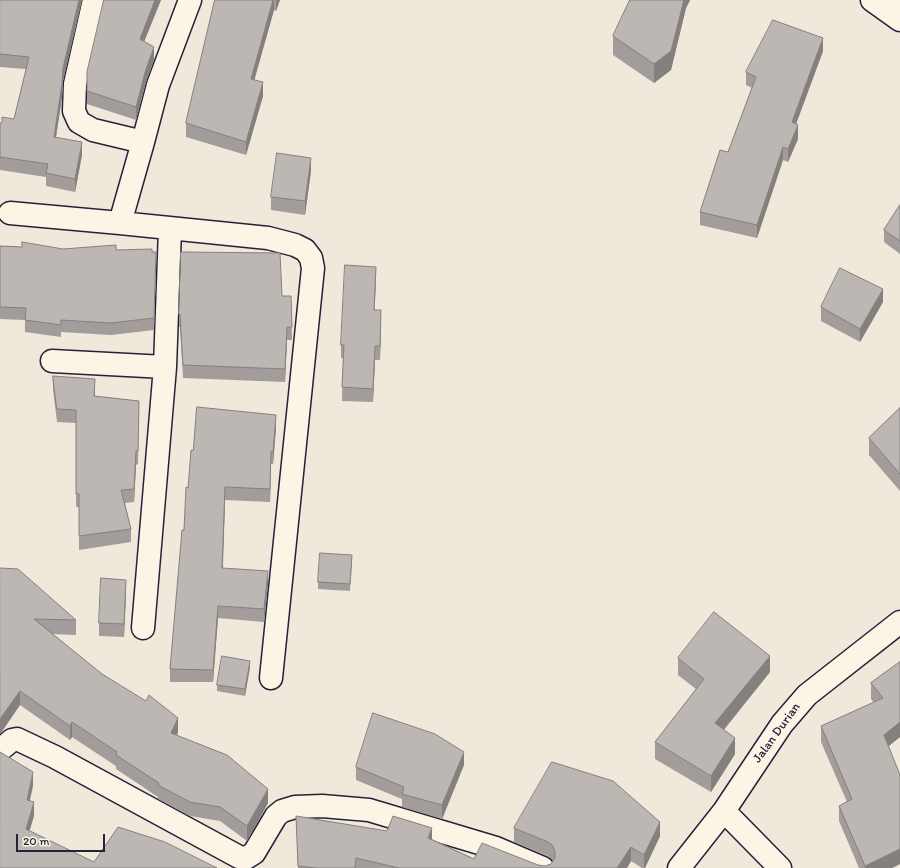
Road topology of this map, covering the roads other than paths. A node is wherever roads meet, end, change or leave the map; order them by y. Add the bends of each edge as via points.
1 (94, 0) edge
2 (190, 0) edge
3 (872, 0) edge
4 (900, 20) edge
5 (143, 142) junction
6 (10, 213) dead end
7 (120, 224) junction
8 (170, 230) junction
9 (52, 361) dead end
10 (165, 367) junction
11 (900, 622) edge
12 (143, 628) dead end
13 (271, 678) dead end
14 (0, 750) edge
15 (724, 811) junction
16 (543, 868) edge
17 (679, 868) edge
18 (780, 868) edge

1 - 5 street via 75,84 74,111 79,122 93,130
2 - 5 street via 158,85
3 - 4 street
5 - 7 street
6 - 7 street
7 - 8 street
8 - 10 street
8 - 13 street via 268,238 295,245 305,250 311,258 313,268
9 - 10 street
10 - 12 street
11 - 15 street, Jalan Durian via 807,695 782,724
14 - 16 street via 17,739 239,857 246,858 254,853 276,816 282,811 295,807 322,806 369,810 496,848
15 - 17 street, Jalan Durian
15 - 18 street

